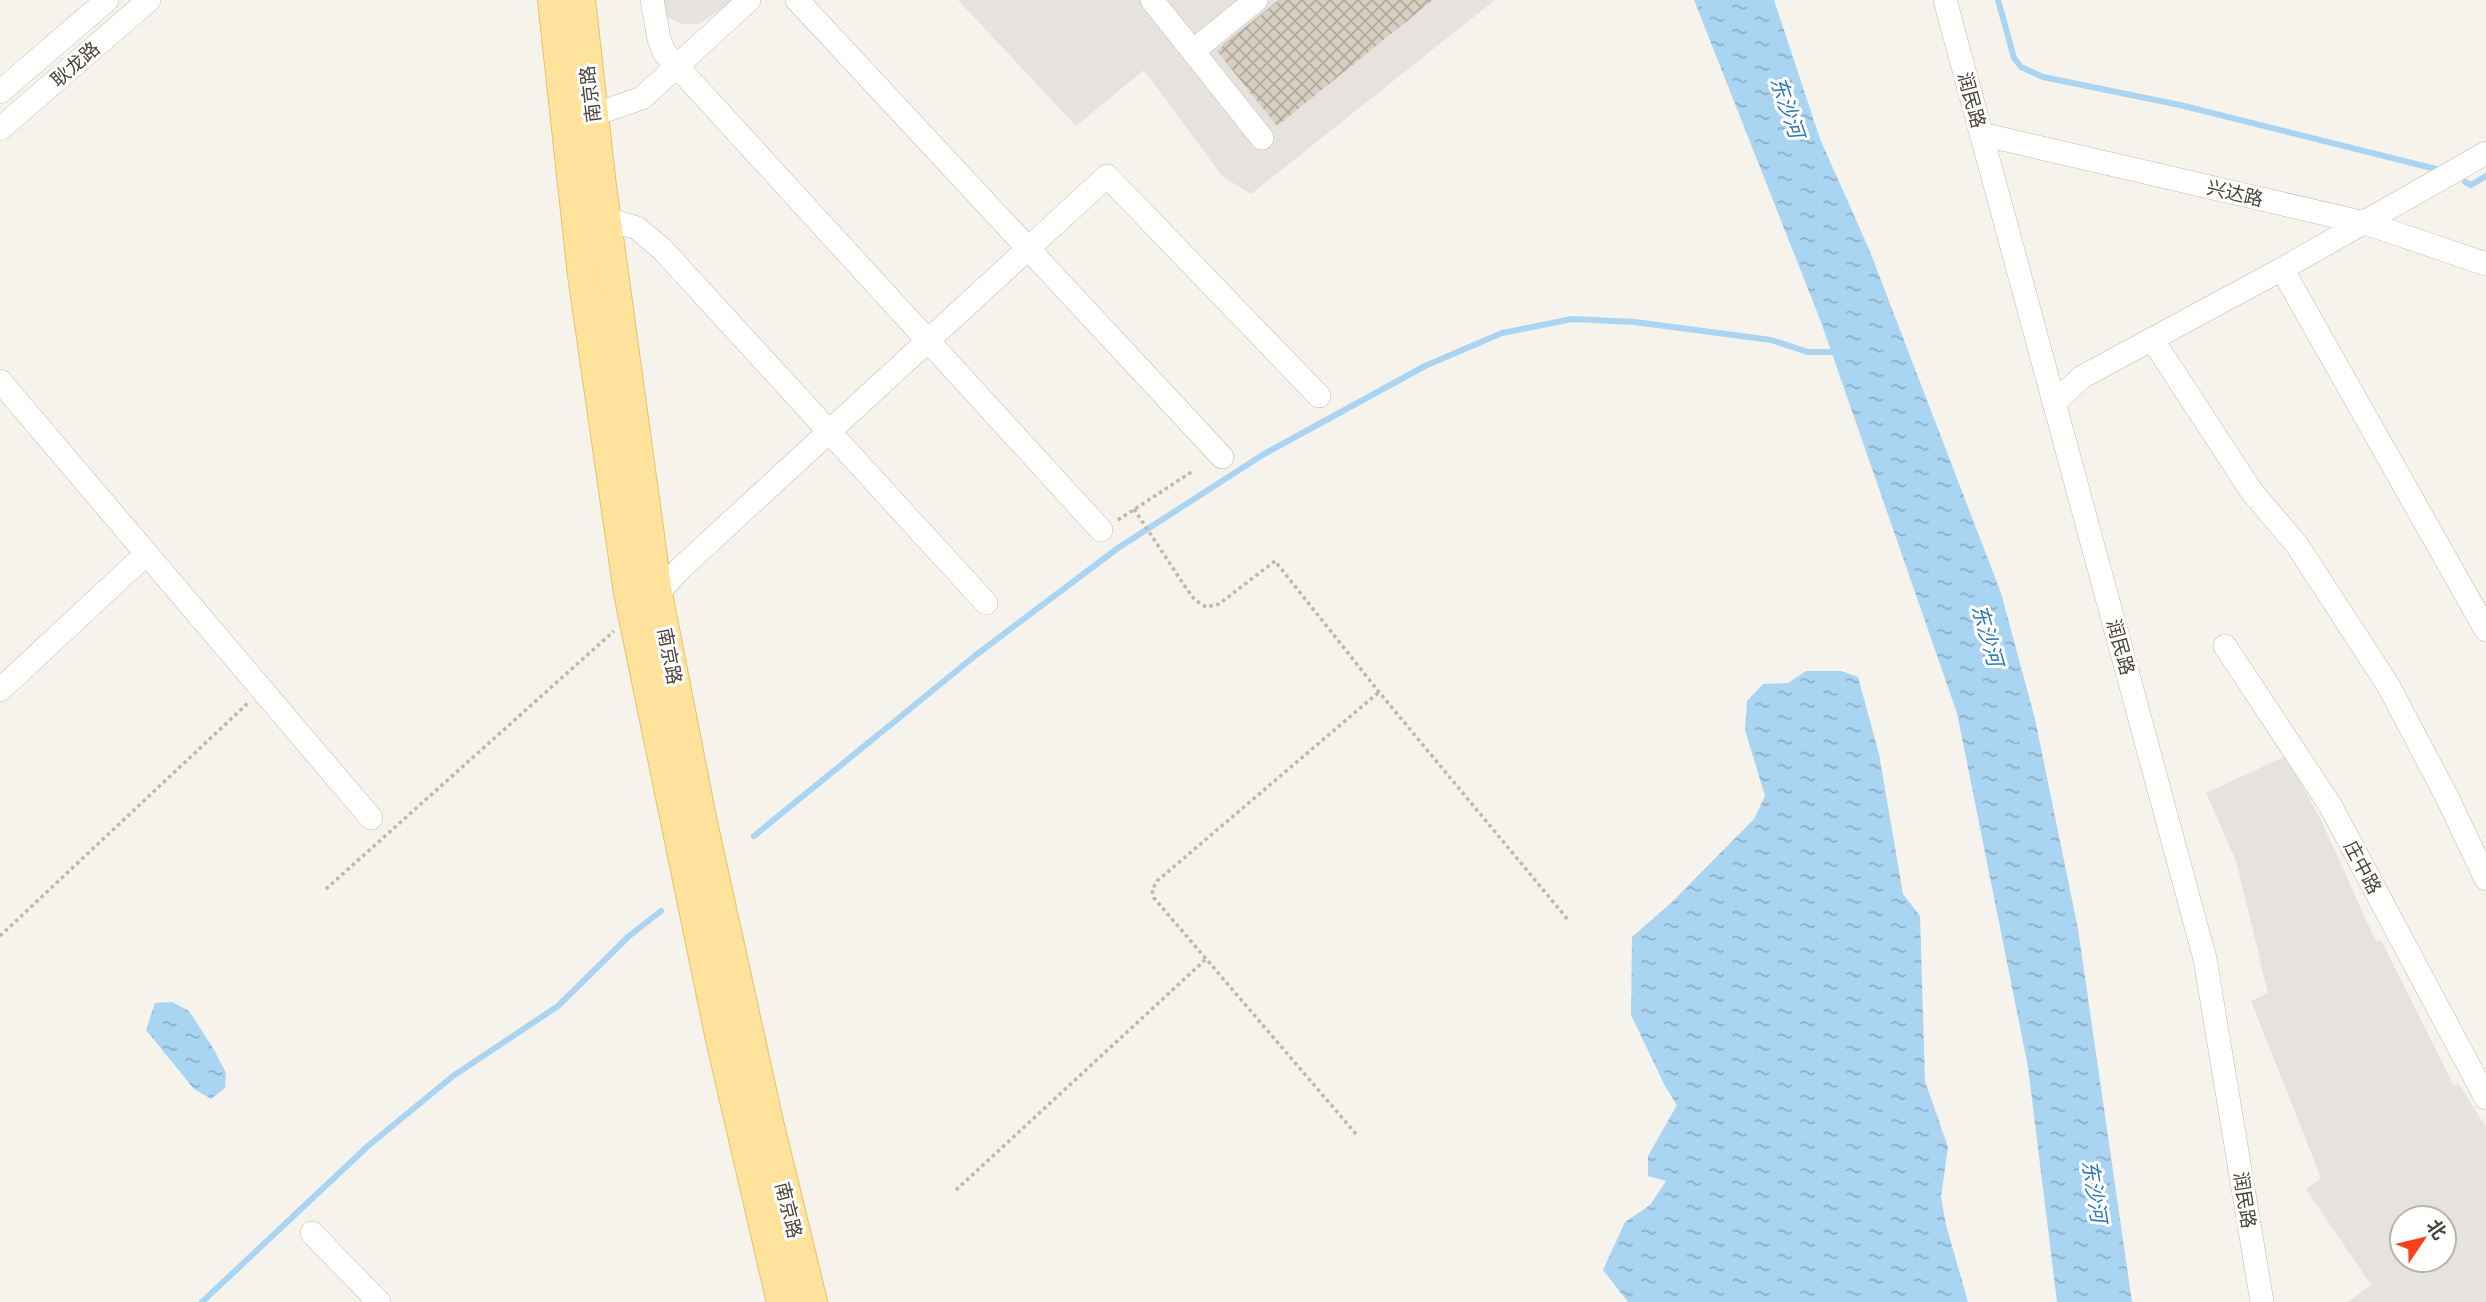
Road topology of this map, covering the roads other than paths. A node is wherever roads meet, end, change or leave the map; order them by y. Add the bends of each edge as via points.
1 (107, 0) edge
2 (149, 0) edge
3 (553, 0) edge
4 (580, 0) edge
5 (652, 0) edge
6 (749, 0) edge
7 (797, 0) edge
8 (1152, 0) edge
9 (1256, 0) edge
10 (1945, 0) edge
11 (1193, 51) junction
12 (677, 65) junction
13 (0, 92) edge
14 (593, 115) junction
15 (0, 129) edge
16 (1982, 134) junction
17 (1262, 138) dead end
18 (2486, 153) edge
19 (606, 219) junction
20 (2365, 223) junction
21 (1028, 248) junction
22 (2486, 264) edge
23 (2282, 269) junction
24 (2152, 339) junction
25 (928, 341) junction
26 (0, 381) edge
27 (1319, 396) dead end
28 (2054, 403) junction
29 (830, 431) junction
30 (1222, 457) dead end
31 (1101, 530) road end
32 (146, 554) junction
33 (657, 594) junction
34 (986, 603) dead end
35 (2486, 630) edge
36 (2225, 646) dead end
37 (0, 690) edge
38 (371, 818) dead end
39 (2486, 879) edge
40 (2486, 1098) edge
41 (312, 1233) dead end
42 (379, 1302) edge
43 (782, 1302) edge
44 (811, 1302) edge
45 (2262, 1302) edge

1 - 13 street, 耿龙路
2 - 15 street, 耿龙路
3 - 43 main road, 南京路 via 583,275 633,613 721,1039
4 - 14 main road, 南京路
5 - 12 street via 659,39
6 - 12 street
7 - 21 street
8 - 11 street
9 - 11 street
10 - 16 street, 润民路
11 - 17 street
12 - 14 street via 642,98
12 - 25 street
14 - 19 main road, 南京路
16 - 20 street, 兴达路
16 - 28 street, 润民路
18 - 20 street
19 - 29 street via 637,228 662,249
19 - 33 main road, 南京路
20 - 22 street, 兴达路
20 - 23 street
21 - 25 street
21 - 27 street via 1107,176
21 - 30 street
23 - 24 street
23 - 35 street
24 - 28 street via 2082,377
24 - 39 street via 2252,492 2297,545 2388,685
25 - 29 street
25 - 31 street
26 - 32 street
28 - 45 street, 润民路 via 2205,959
29 - 33 street
29 - 34 street
32 - 37 street
32 - 38 street
33 - 44 main road, 南京路 via 702,823
36 - 40 street, 庄中路 via 2330,805
41 - 42 street

